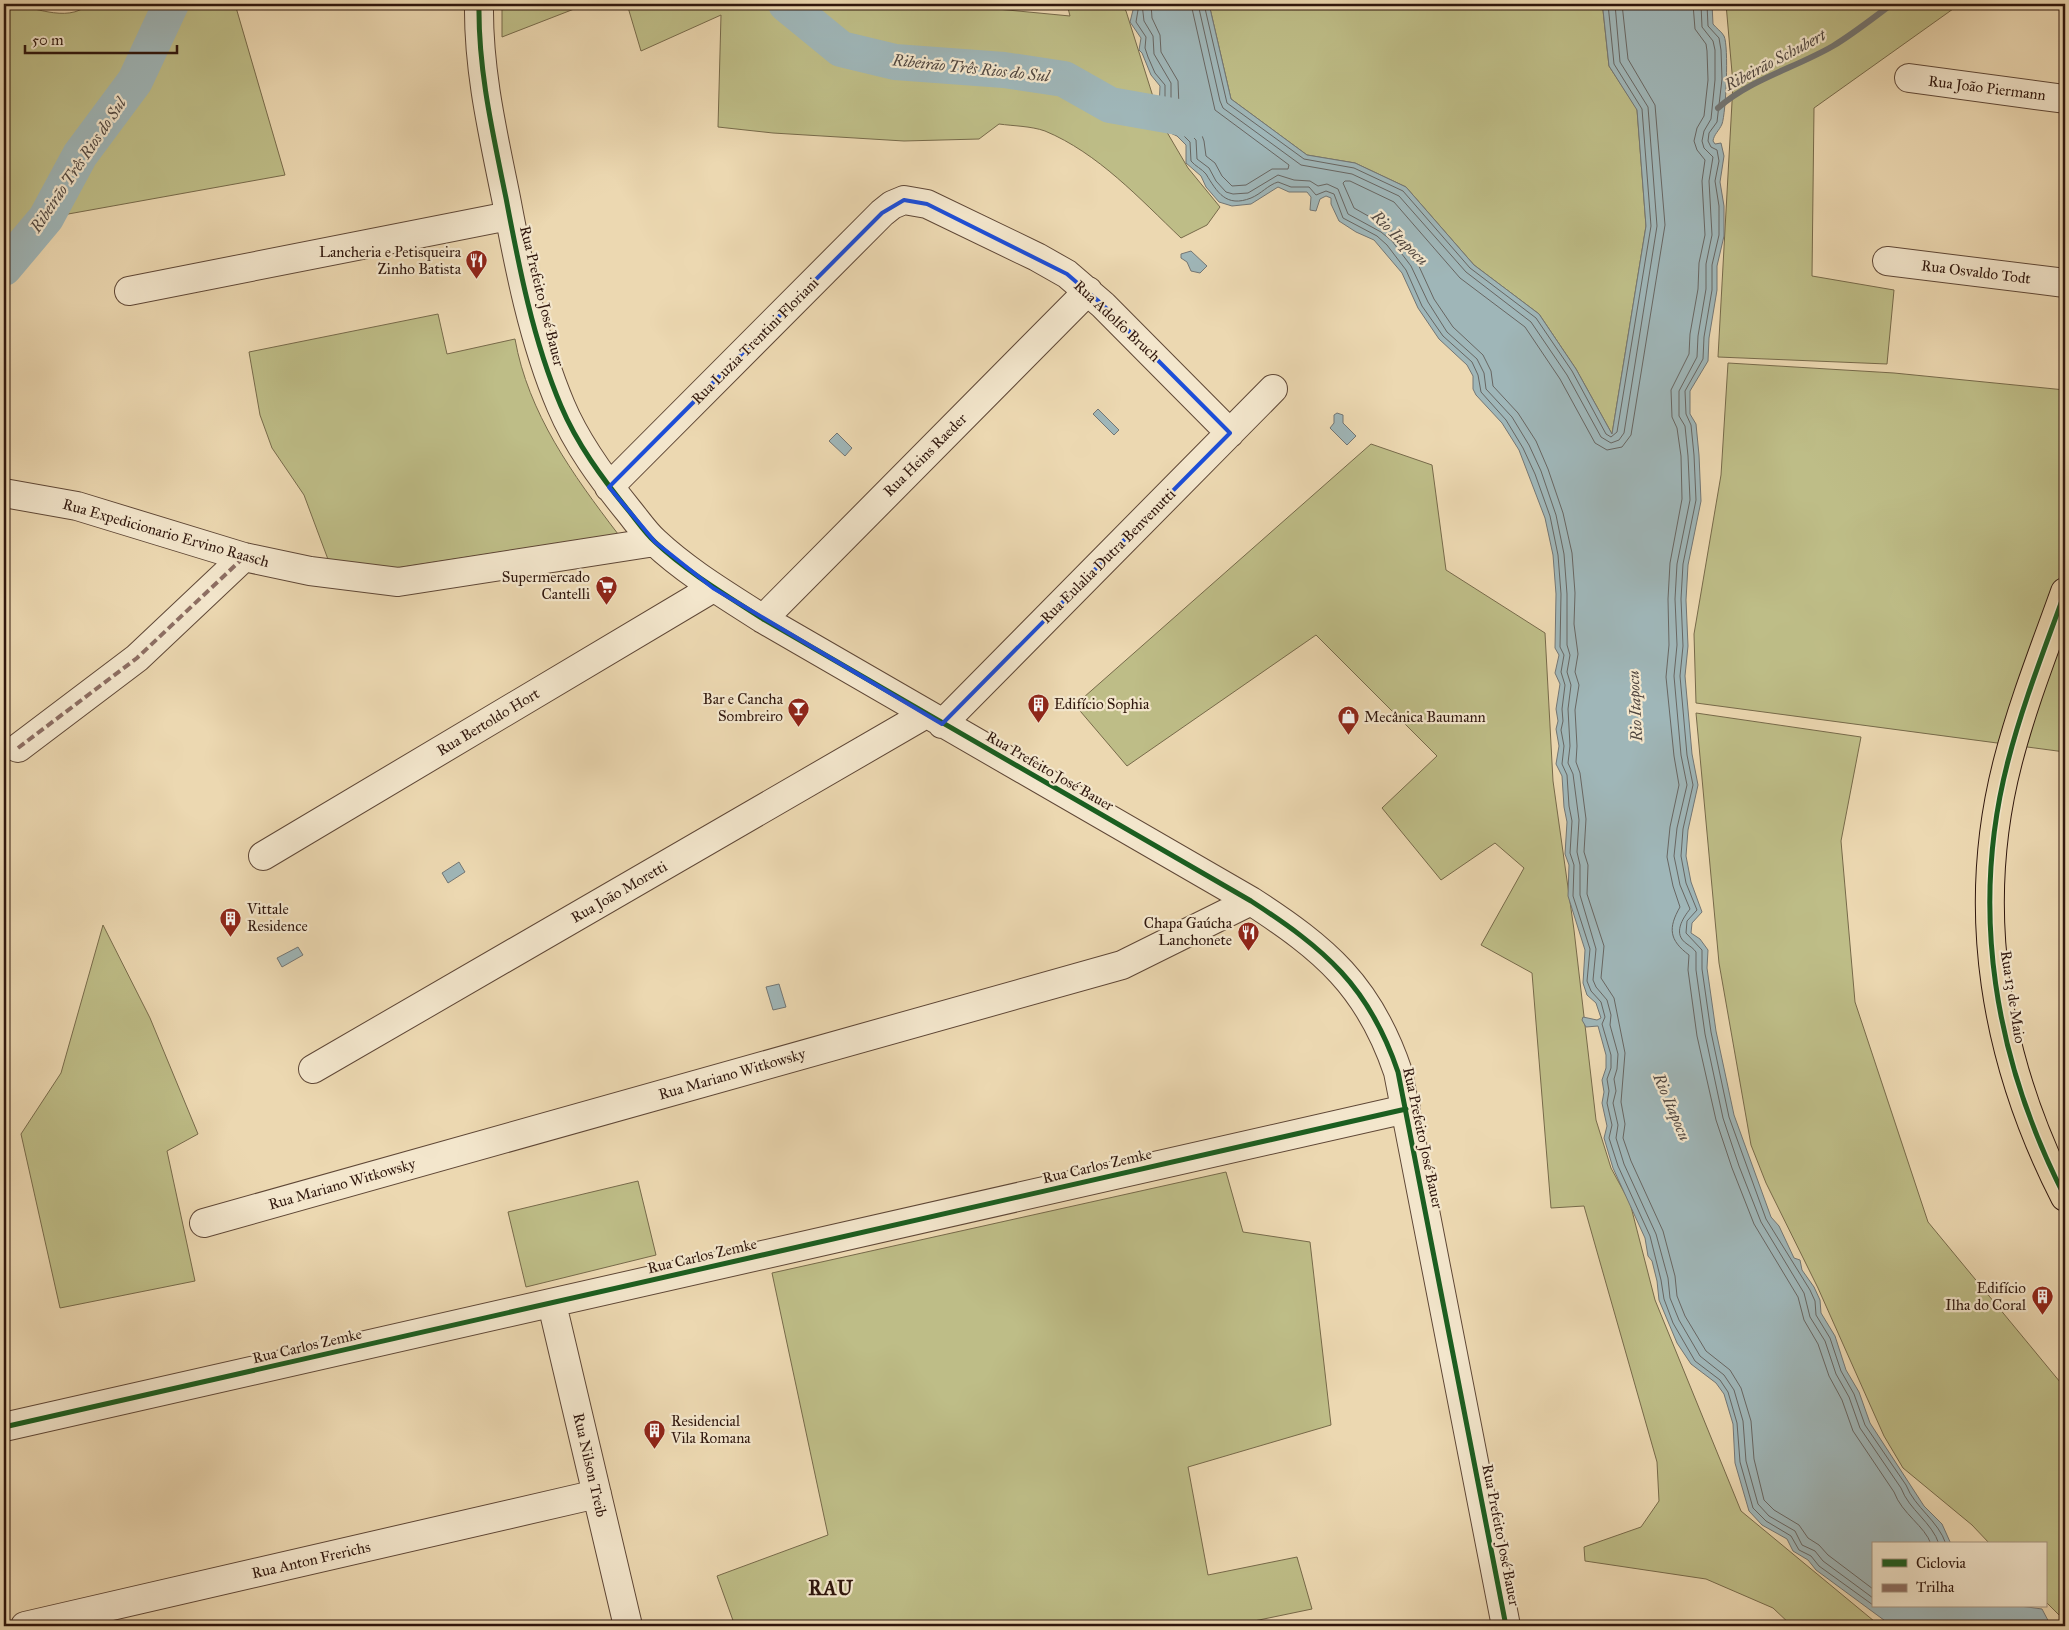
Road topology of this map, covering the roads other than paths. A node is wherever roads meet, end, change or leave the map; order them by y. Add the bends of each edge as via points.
1 (479, 4) edge
2 (1908, 78) dead end
3 (2065, 98) edge
4 (904, 200) joint
5 (509, 216) junction
6 (1887, 261) dead end
7 (2065, 283) edge
8 (129, 291) dead end
9 (1088, 291) junction
10 (1273, 389) dead end
11 (1230, 433) junction
12 (609, 487) junction
13 (4, 493) edge
14 (655, 542) junction
15 (244, 557) junction
16 (713, 588) junction
17 (2065, 592) edge
18 (762, 619) junction
19 (934, 719) junction
20 (18, 748) dead end
21 (262, 856) dead end
22 (1251, 902) junction
23 (313, 1069) dead end
24 (1406, 1109) junction
25 (2065, 1197) edge
26 (204, 1223) dead end
27 (552, 1304) junction
28 (4, 1427) edge
29 (597, 1494) junction
30 (25, 1626) edge
31 (628, 1626) edge
32 (1506, 1626) edge

1 - 5 street, Rua Prefeito José Bauer via 481,61
2 - 3 street, Rua João Piermann
4 - 9 street, Rua Adolfo Bruch via 927,204 1037,257
4 - 12 street, Rua Luzia Trentini Floriani via 882,213
5 - 8 street
5 - 12 street, Rua Prefeito José Bauer via 530,312 561,406 582,447
6 - 7 street, Rua Osvaldo Todt
9 - 11 street, Rua Adolfo Bruch
9 - 18 street, Rua Heins Raeder
10 - 11 street, Rua Eulalia Dutra Benvenutti
11 - 19 street, Rua Eulalia Dutra Benvenutti
12 - 14 street, Rua Prefeito José Bauer
13 - 15 street, Rua Expedicionario Ervino Raasch via 78,506
14 - 15 street, Rua Expedicionario Ervino Raasch via 398,582 310,571
14 - 16 street, Rua Prefeito José Bauer
15 - 20 street via 137,658
16 - 18 street, Rua Prefeito José Bauer
16 - 21 street, Rua Bertoldo Hort
17 - 25 main road, Rua 13 de Maio via 2008,761 1994,838 1990,916 1995,985 2008,1048 2030,1117
18 - 19 street, Rua Prefeito José Bauer
19 - 22 street, Rua Prefeito José Bauer
19 - 23 street, Rua João Moretti
22 - 24 street, Rua Prefeito José Bauer via 1295,930 1348,978 1371,1010 1389,1045
22 - 26 street, Rua Mariano Witkowsky via 1122,965
24 - 27 street, Rua Carlos Zemke
24 - 32 street, Rua Prefeito José Bauer
27 - 28 street, Rua Carlos Zemke
27 - 29 street, Rua Nilson Treib
29 - 30 street, Rua Anton Frerichs
29 - 31 street, Rua Nilson Treib

